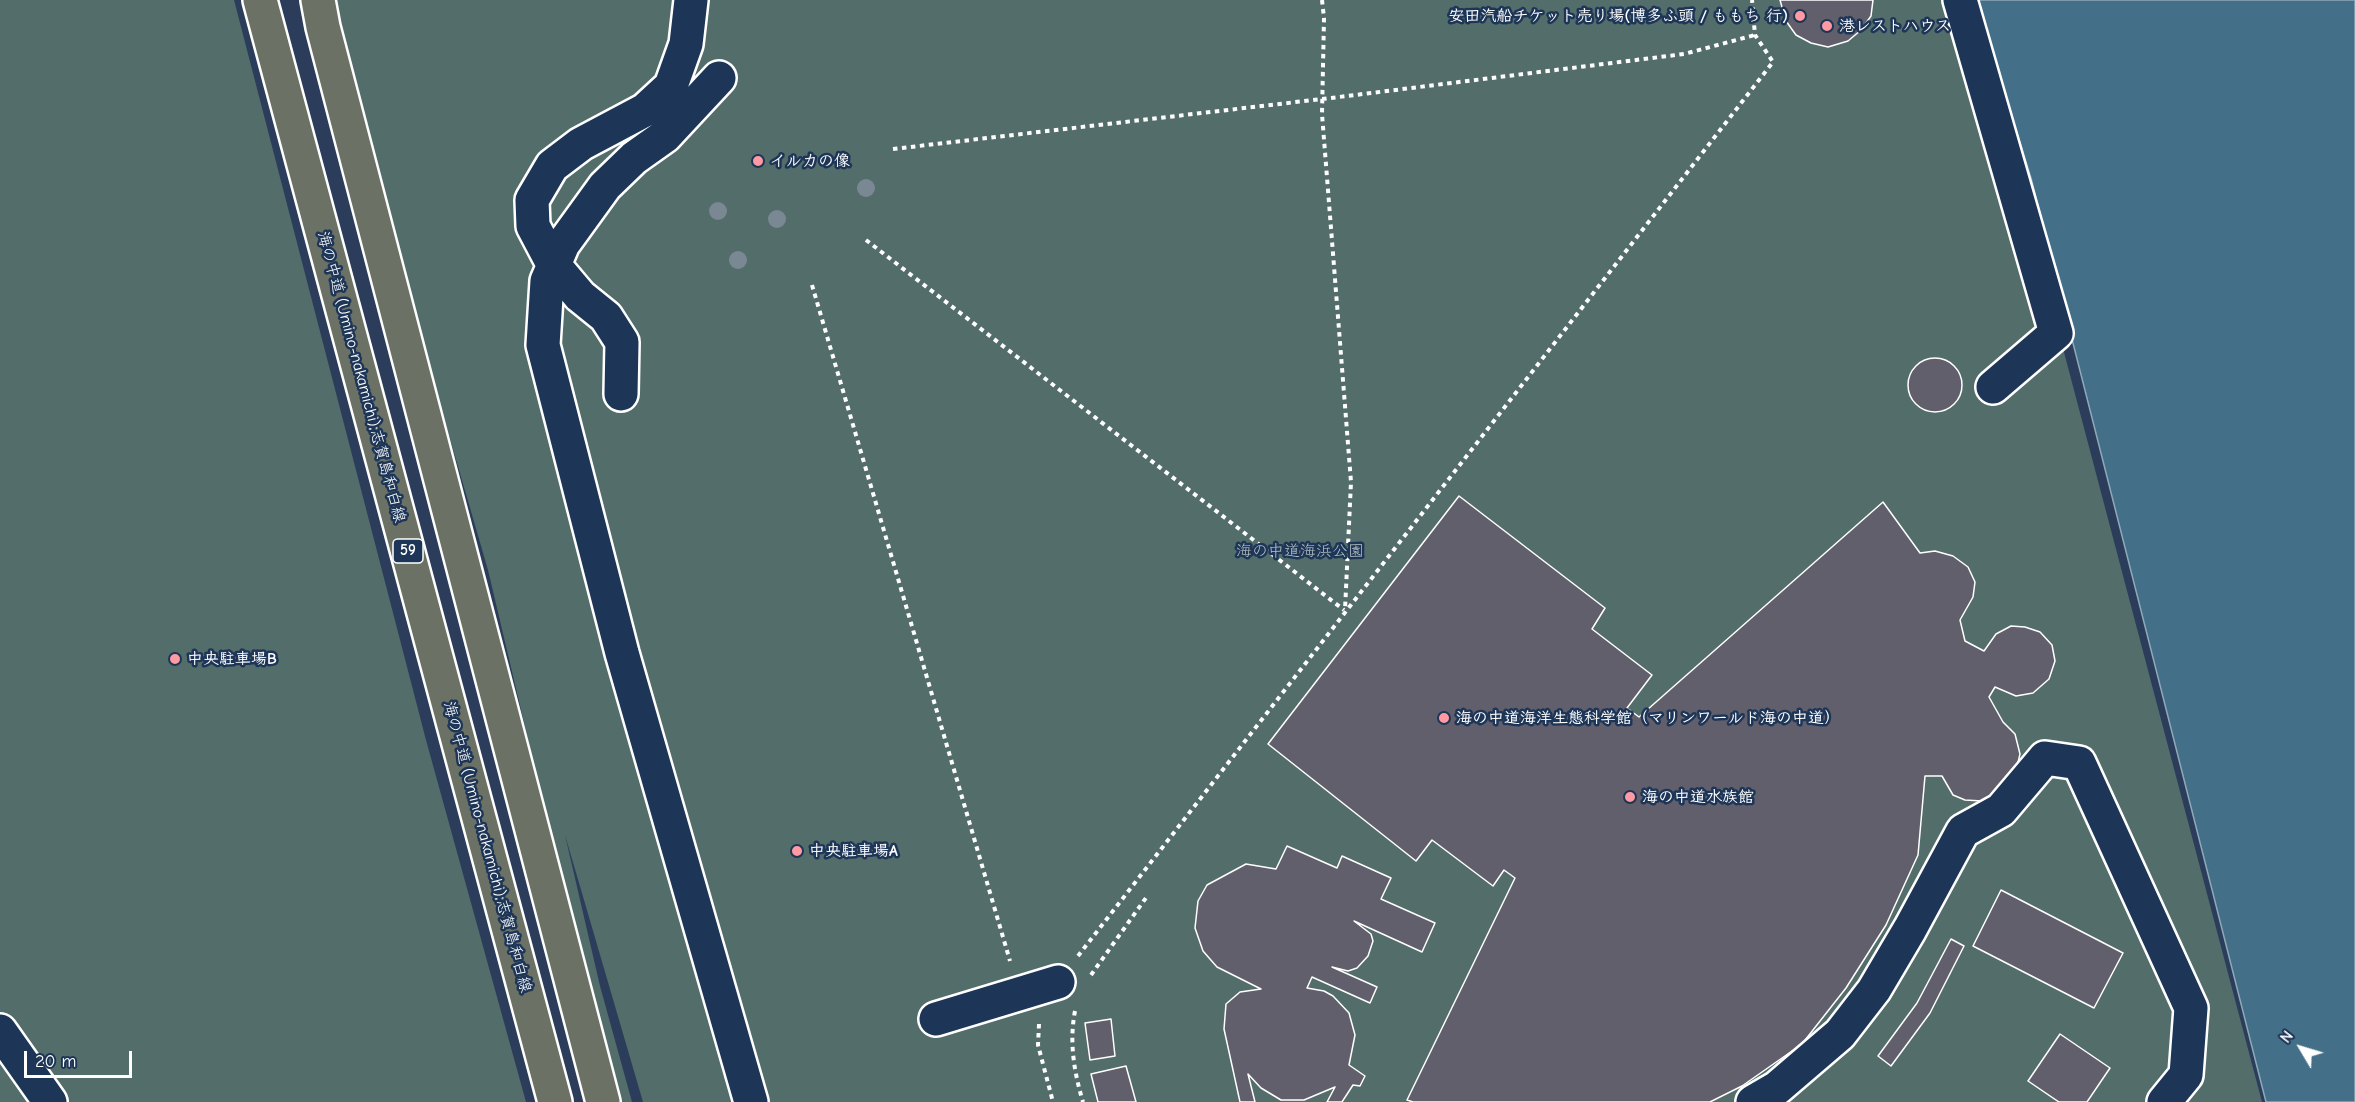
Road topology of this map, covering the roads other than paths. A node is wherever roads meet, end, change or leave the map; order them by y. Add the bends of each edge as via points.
1 (260, 0) edge
2 (318, 0) edge
3 (691, 0) edge
4 (1960, 0) edge
5 (719, 78) dead end
6 (553, 264) junction
7 (1993, 387) dead end
8 (621, 394) dead end
9 (1073, 990) road end
10 (936, 1019) dead end
11 (0, 1030) edge
12 (50, 1102) edge
13 (555, 1102) edge
14 (603, 1102) edge
15 (751, 1102) edge
16 (1753, 1102) edge
17 (2164, 1102) edge

1 - 13 main road, 海の中道 (Umino-nakamichi);志賀島和白線 / 59
2 - 14 main road
3 - 6 street via 686,44 671,86 645,110 580,144 552,166 532,200 533,226
4 - 7 street via 2056,333
5 - 6 street via 664,136 605,186
6 - 8 street via 580,296 606,317 622,342
6 - 15 street via 547,281 543,345 622,653
9 - 10 street via 1020,995
11 - 12 street
16 - 17 street via 1777,1088 1840,1034 1874,990 1963,831 2001,810 2045,758 2079,763 2191,1008 2186,1075

